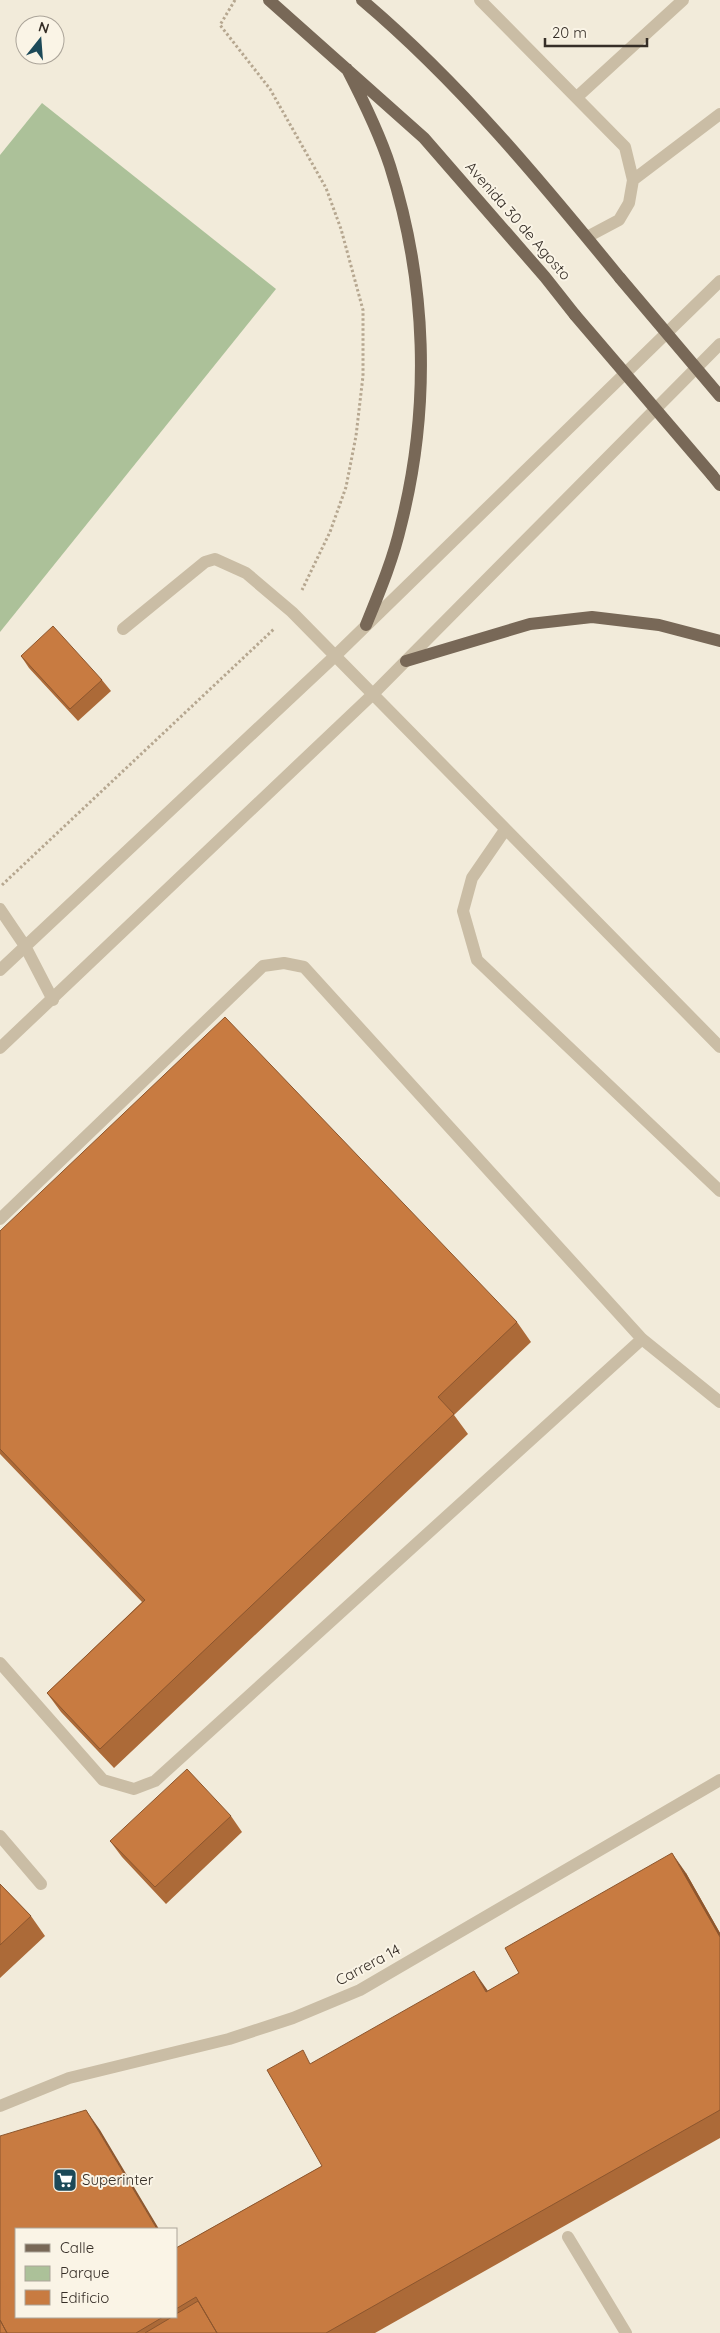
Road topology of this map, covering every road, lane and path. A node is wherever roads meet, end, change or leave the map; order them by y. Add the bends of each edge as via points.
1 (235, 0) edge
2 (269, 0) edge
3 (362, 0) edge
4 (480, 0) edge
5 (684, 0) edge
6 (347, 68) junction
7 (576, 97) junction
8 (720, 114) edge
9 (633, 180) junction
10 (587, 237) junction
11 (720, 281) edge
12 (720, 344) edge
13 (720, 396) edge
14 (716, 480) edge
15 (292, 612) junction
16 (366, 625) junction
17 (123, 629) dead end
18 (720, 641) edge
19 (335, 656) junction
20 (406, 661) junction
21 (372, 695) junction
22 (505, 830) junction
23 (0, 887) edge
24 (0, 909) edge
25 (25, 946) junction
26 (0, 970) edge
27 (53, 1000) junction
28 (720, 1047) edge
29 (0, 1048) edge
30 (720, 1191) edge
31 (0, 1219) edge
32 (642, 1339) junction
33 (720, 1402) edge
34 (0, 1663) edge
35 (720, 1780) edge
36 (0, 1836) edge
37 (41, 1884) dead end
38 (0, 2106) edge
39 (568, 2237) dead end
40 (626, 2333) edge

1 - 15 path via 220,25 270,89 326,188 363,310 364,376 346,487 330,532
2 - 6 main road, Avenida 30 de Agosto
3 - 10 main road via 462,93
4 - 7 street
5 - 7 street
6 - 14 main road, Avenida 30 de Agosto, bridge via 424,138
6 - 16 main road via 380,140 404,216 415,267 421,319 420,415 413,476 401,527
7 - 9 street via 625,147
8 - 9 street
9 - 10 street via 629,202 619,220
10 - 13 main road, bridge
11 - 16 street
12 - 20 street
15 - 17 street via 246,573 215,559 205,562
15 - 19 street
15 - 23 path
16 - 19 street
18 - 20 main road via 659,625 592,617 530,624
19 - 21 street
19 - 25 street
20 - 21 street
21 - 22 street
21 - 27 street
22 - 28 street
22 - 30 street via 472,878 463,911 477,960
24 - 25 street
25 - 26 street
25 - 27 street
27 - 29 street
31 - 32 street via 263,966 284,963 304,968
32 - 33 street
32 - 34 street via 155,1782 134,1789 102,1780
35 - 38 street, Carrera 14 via 360,1990 293,2018 229,2039 70,2078
36 - 37 street
39 - 40 street

